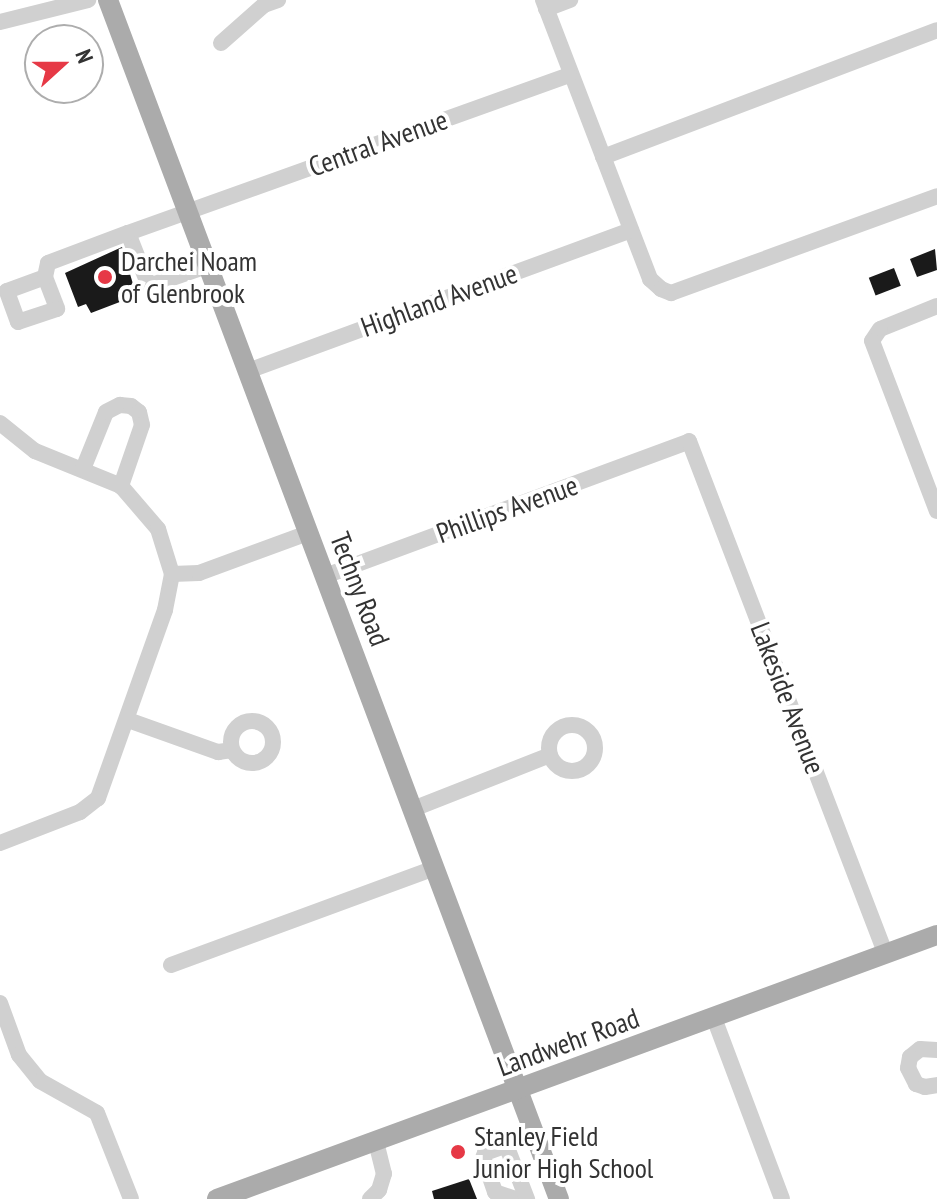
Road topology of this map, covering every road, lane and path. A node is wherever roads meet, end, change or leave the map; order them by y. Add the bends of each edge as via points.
1 (88, 0) edge
2 (108, 0) edge
3 (278, 0) edge
4 (570, 0) edge
5 (544, 4) edge
6 (0, 22) edge
7 (937, 30) edge
8 (221, 43) dead end
9 (569, 75) junction
10 (603, 157) junction
11 (937, 196) edge
12 (187, 212) junction
13 (631, 230) junction
14 (128, 233) junction
15 (207, 266) junction
16 (45, 277) dead end
17 (937, 306) edge
18 (248, 371) junction
19 (0, 423) edge
20 (689, 441) joint
21 (83, 469) junction
22 (121, 486) junction
23 (937, 511) edge
24 (308, 533) junction
25 (172, 574) junction
26 (325, 576) junction
27 (128, 720) junction
28 (232, 750) dead end
29 (550, 755) dead end
30 (413, 809) junction
31 (0, 843) edge
32 (435, 868) junction
33 (937, 935) edge
34 (886, 955) junction
35 (171, 965) dead end
36 (0, 1003) edge
37 (714, 1018) junction
38 (937, 1050) edge
39 (518, 1090) junction
40 (936, 1090) edge
41 (376, 1142) junction
42 (223, 1198) edge
43 (131, 1199) edge
44 (370, 1199) edge
45 (516, 1199) edge
46 (527, 1199) edge
47 (559, 1199) edge
48 (782, 1199) edge

1 - 6 street
2 - 12 main road, Techny Road
3 - 8 street via 264,5
4 - 5 street
5 - 9 street
7 - 10 street
9 - 10 street
9 - 12 street, Central Avenue
10 - 13 street
11 - 13 street via 671,293 650,279
12 - 14 street, Central Avenue
12 - 15 main road, Techny Road
13 - 18 street, Highland Avenue
14 - 15 street via 149,286
14 - 16 street, Central Avenue via 48,263
15 - 18 main road, Techny Road
17 - 23 street via 880,329 872,341
18 - 24 main road, Techny Road
19 - 21 street via 35,451
20 - 26 street, Phillips Avenue
20 - 34 street, Lakeside Avenue
21 - 22 street
21 - 22 street via 106,412 131,406 142,425
22 - 25 street via 158,529
24 - 25 street via 199,573
24 - 26 main road, Techny Road
25 - 27 street
26 - 30 main road, Techny Road
27 - 28 street via 218,752
27 - 31 street via 98,798 80,812
29 - 30 street
30 - 32 main road, Techny Road
32 - 35 street
32 - 39 main road, Techny Road
33 - 34 main road, Landwehr Road
34 - 37 main road, Landwehr Road
36 - 43 street via 19,1055 40,1081 97,1113
37 - 39 main road, Landwehr Road
37 - 48 street
38 - 40 street via 920,1049 910,1057 908,1068 916,1084
39 - 41 main road, Landwehr Road
39 - 47 main road, Techny Road
41 - 42 main road, Landwehr Road
41 - 44 street via 384,1174
45 - 46 street via 495,1192 485,1153 504,1146 508,1150

